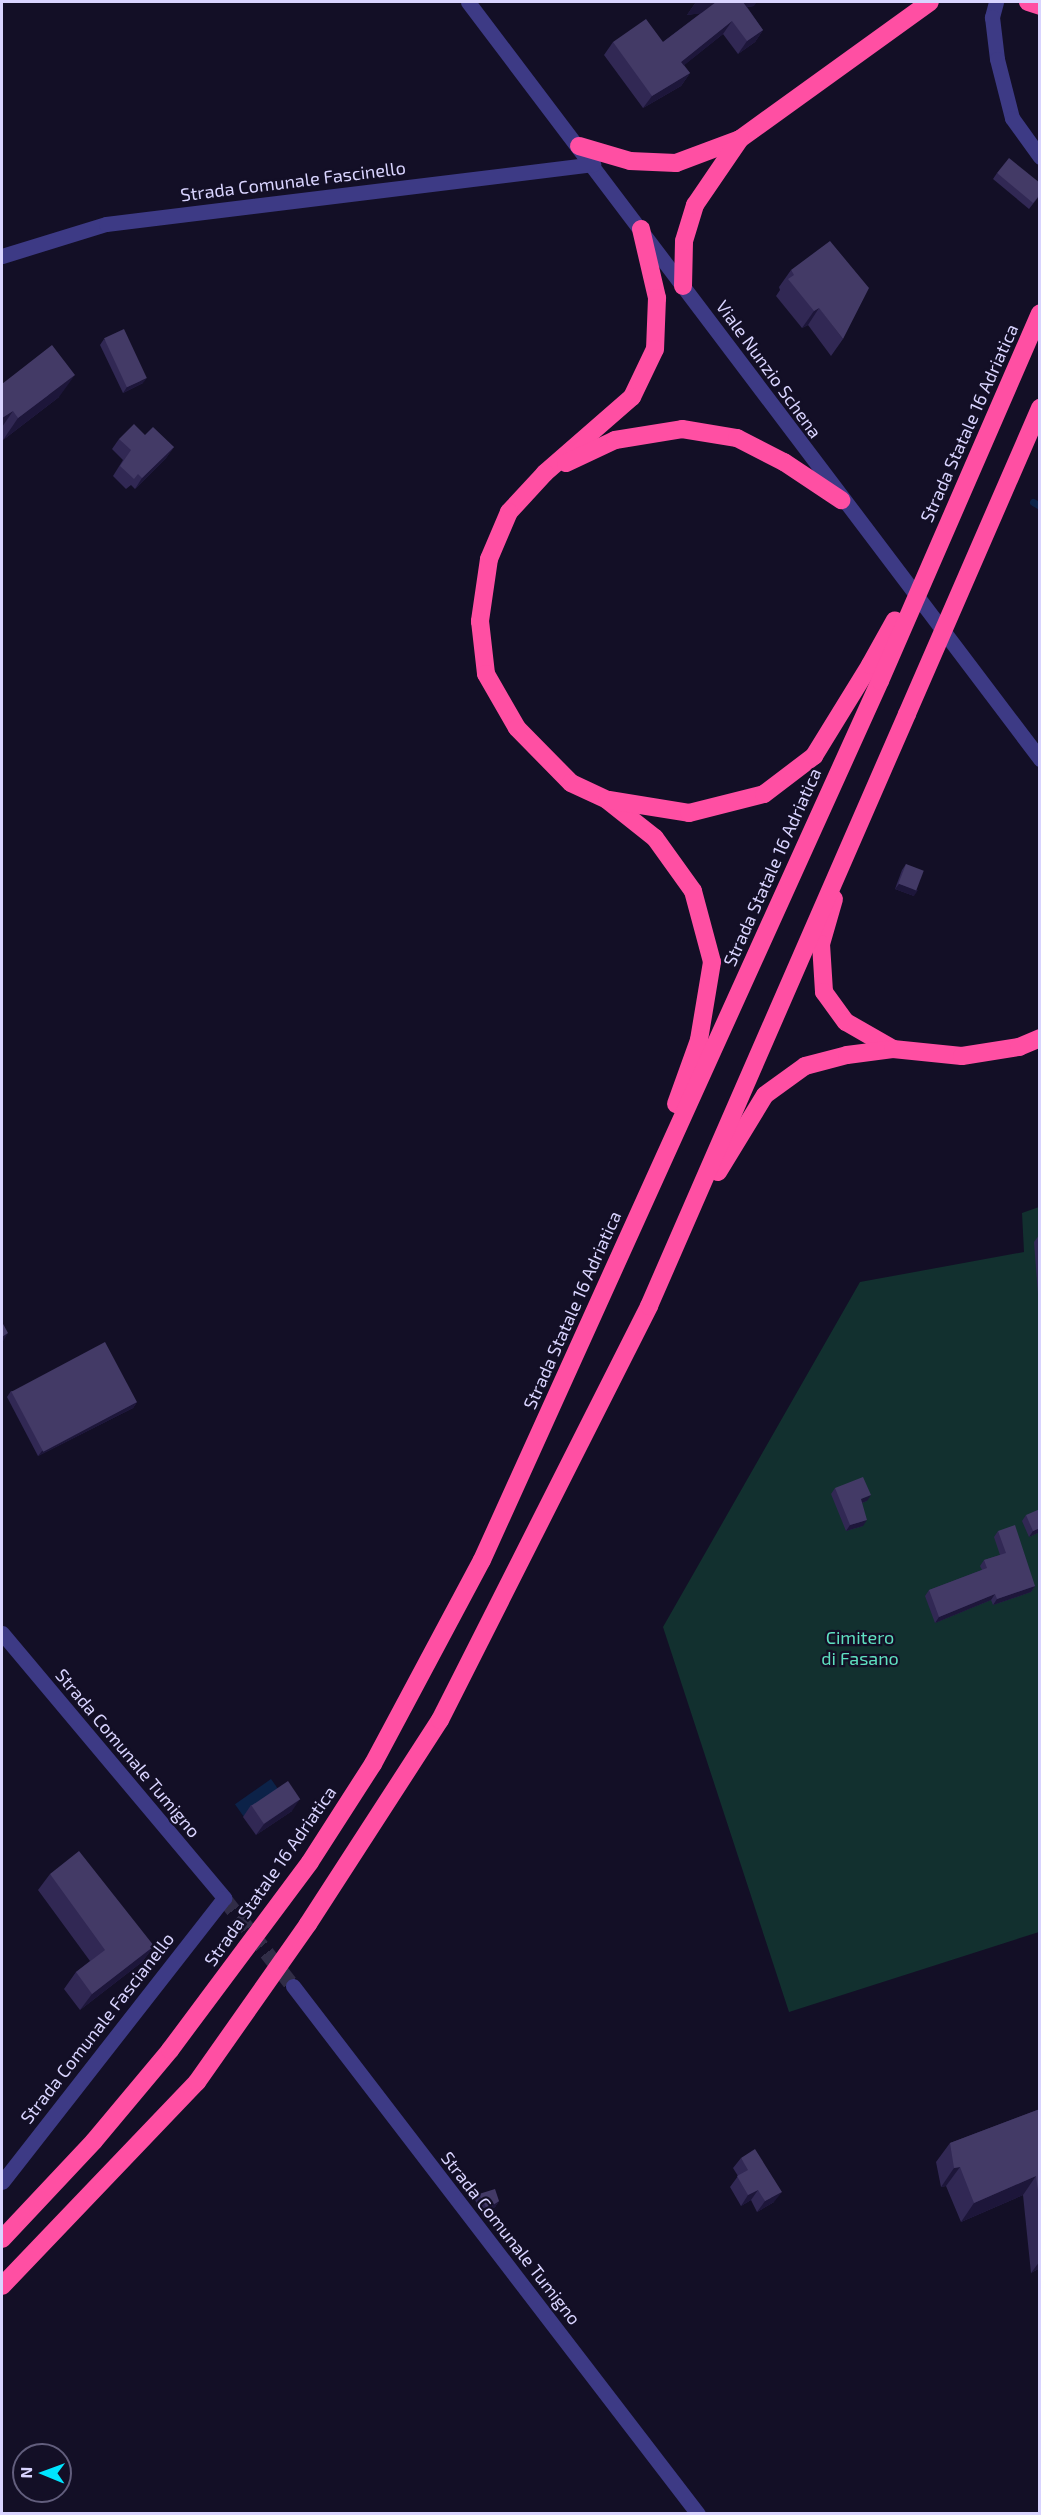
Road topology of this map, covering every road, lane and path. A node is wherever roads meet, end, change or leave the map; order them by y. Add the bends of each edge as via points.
1 (468, 2) edge
2 (930, 2) edge
3 (996, 2) edge
4 (1028, 2) edge
5 (1040, 6) edge
6 (740, 139) junction
7 (579, 146) junction
8 (1040, 157) edge
9 (593, 164) junction
10 (641, 229) junction
11 (2, 256) edge
12 (683, 286) junction
13 (1040, 313) edge
14 (1040, 408) edge
15 (545, 473) junction
16 (841, 500) junction
17 (942, 538) junction
18 (1040, 759) edge
19 (607, 800) junction
20 (861, 813) junction
21 (1040, 1038) edge
22 (893, 1049) junction
23 (627, 1239) junction
24 (649, 1306) junction
25 (2, 1633) edge
26 (224, 1899) joint
27 (293, 1986) tunnel mouth
28 (2, 2182) edge
29 (2, 2239) edge
30 (2, 2286) edge
31 (698, 2514) edge

1 - 7 street, Viale Nunzio Schena
2 - 6 highway
3 - 8 street via 992,17 997,59 1012,118
4 - 5 highway
6 - 7 highway via 676,163 630,161
6 - 12 highway via 695,205 684,241
7 - 9 street, Viale Nunzio Schena
9 - 10 street, Viale Nunzio Schena
9 - 11 street, Strada Comunale Fascinello via 106,224
10 - 12 street, Viale Nunzio Schena
10 - 15 highway via 657,298 655,349 632,398
12 - 16 street, Viale Nunzio Schena
13 - 17 highway, Strada Statale 16 Adriatica, bridge
14 - 20 highway, bridge
15 - 16 highway via 615,440 682,429 737,438 784,462
15 - 19 highway via 509,512 489,559 480,621 486,674 517,728 572,783
16 - 18 street, Viale Nunzio Schena
17 - 19 highway, bridge via 814,756 764,794 689,813
17 - 23 highway, Strada Statale 16 Adriatica, bridge
19 - 23 highway via 655,838 693,891 712,962 699,1040
20 - 22 highway via 821,944 824,992 846,1022
20 - 24 highway
21 - 22 highway via 1019,1047 962,1056
22 - 24 highway via 805,1066 765,1095 730,1149
23 - 29 highway, Strada Statale 16 Adriatica via 482,1560 373,1764 310,1862 170,2050 94,2141
24 - 30 highway via 440,1720 308,1924 197,2082
25 - 26 street, Strada Comunale Tumigno
26 - 28 street, Strada Comunale Fascianello
27 - 31 street, Strada Comunale Tumigno

